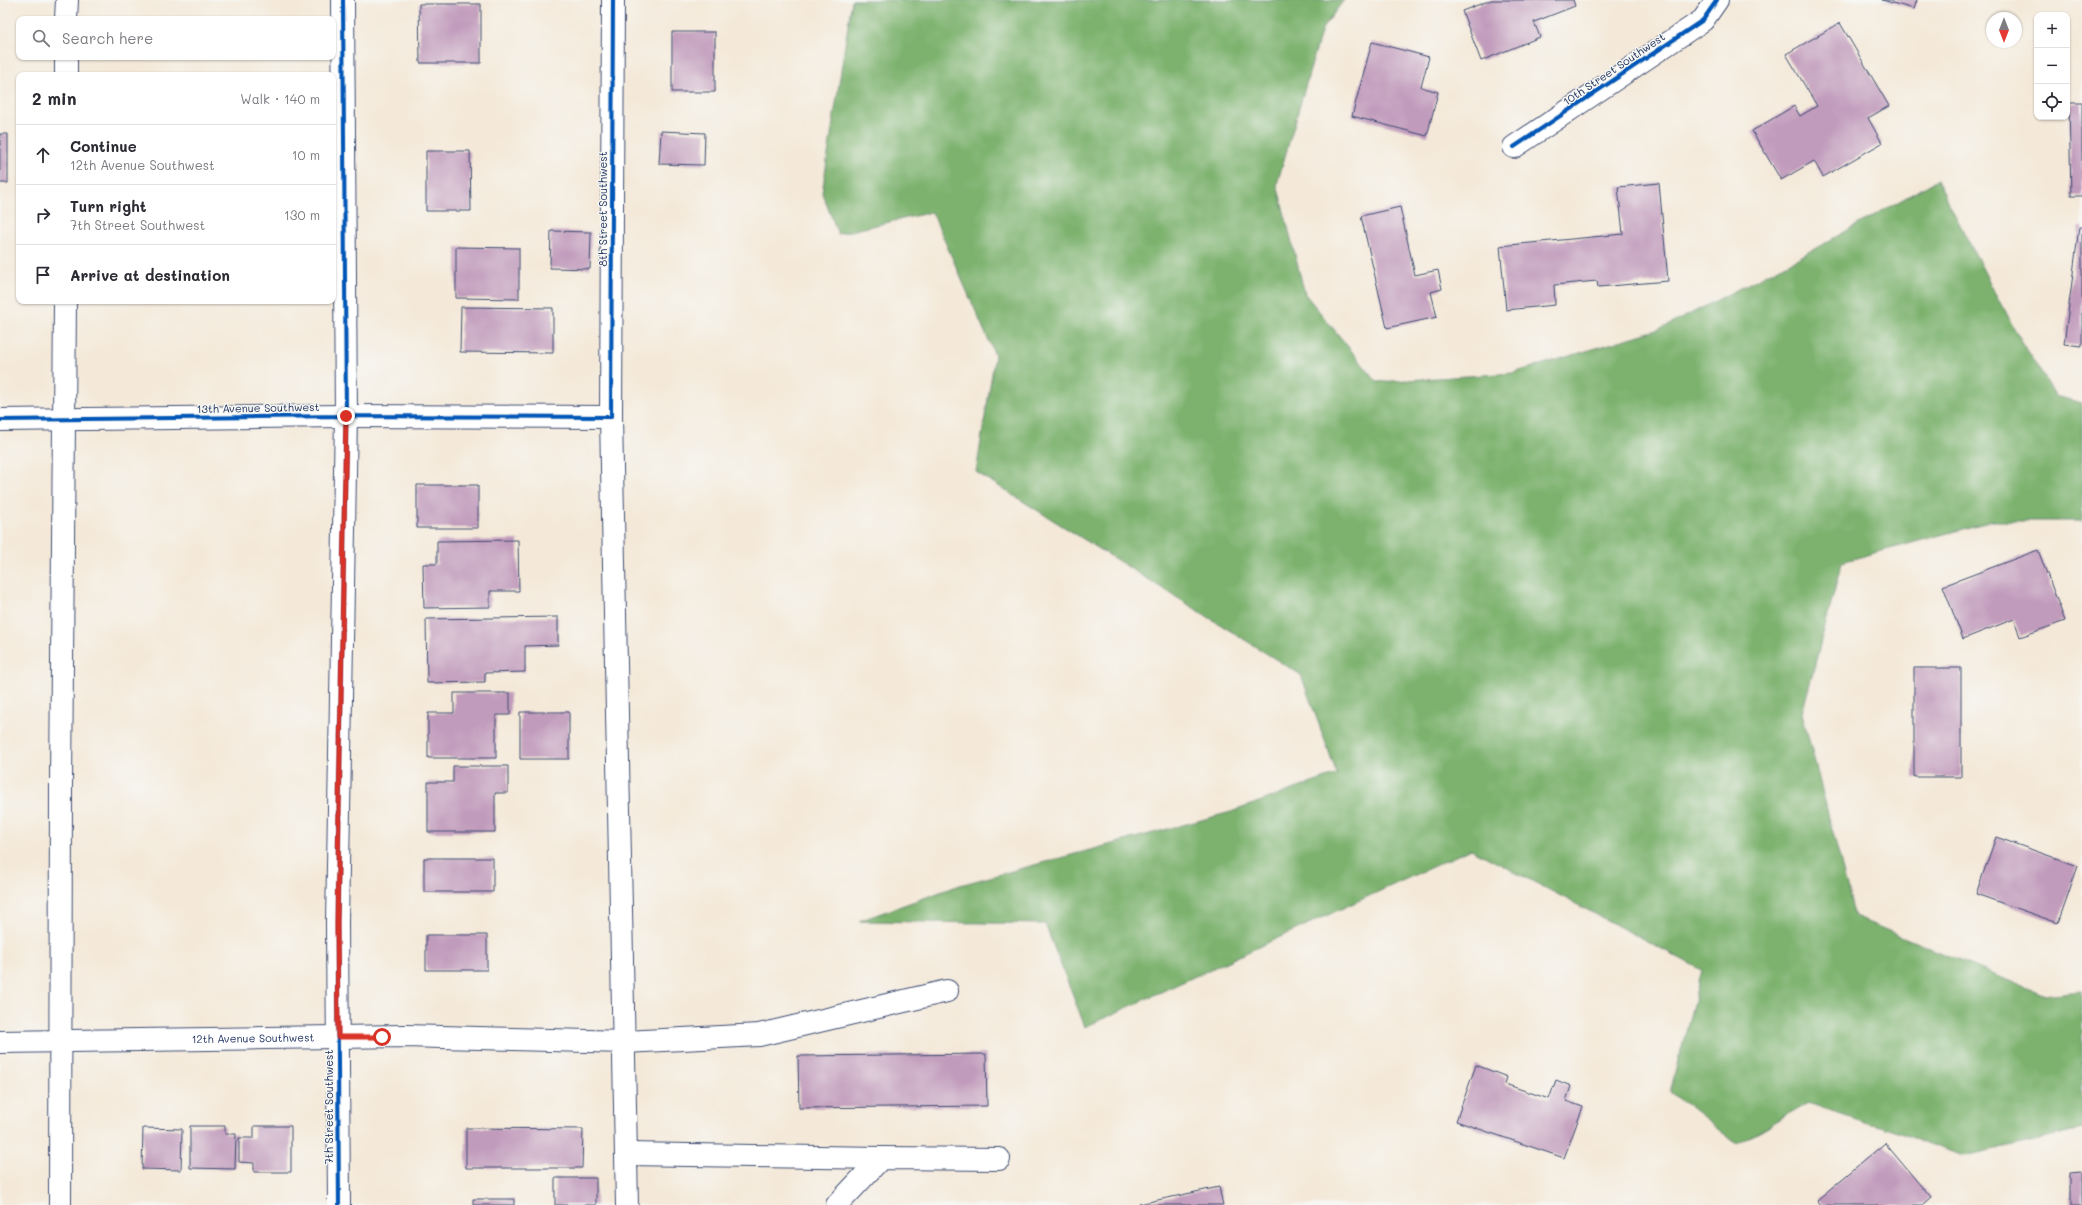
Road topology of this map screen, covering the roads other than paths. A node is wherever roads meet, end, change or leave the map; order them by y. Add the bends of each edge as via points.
1 (67, 0) edge
2 (343, 0) edge
3 (613, 0) edge
4 (1717, 0) edge
5 (66, 16) edge
6 (66, 60) edge
7 (66, 72) edge
8 (1514, 147) dead end
9 (65, 304) edge
10 (346, 416) junction
11 (611, 417) junction
12 (65, 419) junction
13 (0, 420) edge
14 (947, 991) dead end
15 (338, 1037) junction
16 (0, 1042) edge
17 (60, 1042) junction
18 (625, 1042) junction
19 (627, 1154) junction
20 (881, 1158) junction
21 (999, 1160) dead end
22 (629, 1203) edge
23 (60, 1205) edge
24 (339, 1205) edge
25 (837, 1205) edge

1 - 5 street
2 - 10 street, 7th Street Southwest
3 - 11 street, 8th Street Southwest
4 - 8 street, 10th Street Southwest via 1703,20
6 - 7 street
9 - 12 street
10 - 11 street, 13th Avenue Southwest
10 - 12 street, 13th Avenue Southwest
10 - 15 street, 7th Street Southwest via 337,915
11 - 18 street, 8th Street Southwest
12 - 13 street, 13th Avenue Southwest
12 - 17 street via 60,784
14 - 18 street, 12th Avenue Southwest via 759,1035
15 - 17 street, 12th Avenue Southwest
15 - 18 street, 12th Avenue Southwest via 405,1036
15 - 24 street, 7th Street Southwest
16 - 17 street, 12th Avenue Southwest
17 - 23 street
18 - 19 street, 8th Street Southwest
19 - 20 street
19 - 22 street, 8th Street Southwest
20 - 21 street
20 - 25 street

